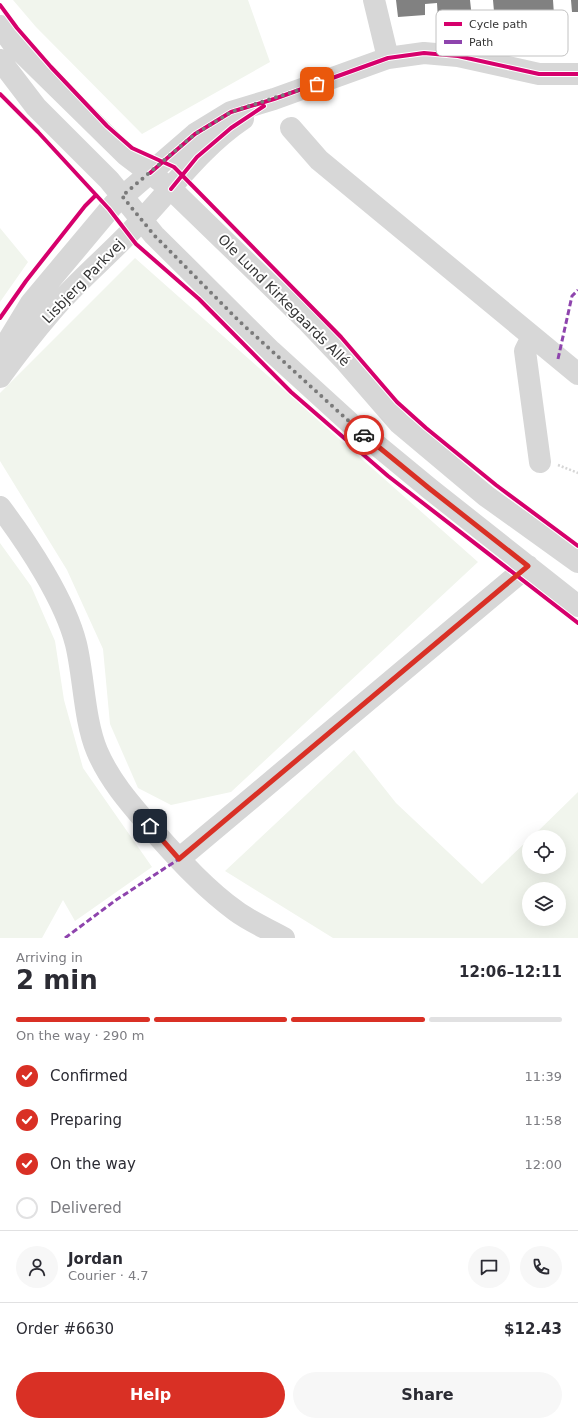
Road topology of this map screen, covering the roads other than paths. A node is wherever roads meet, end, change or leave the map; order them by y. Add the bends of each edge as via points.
1 (374, 0) edge
2 (0, 26) edge
3 (436, 54) edge
4 (458, 56) edge
5 (388, 58) junction
6 (0, 60) edge
7 (578, 74) edge
8 (274, 99) junction
9 (291, 128) dead end
10 (150, 173) junction
11 (171, 189) junction
12 (122, 196) junction
13 (142, 220) junction
14 (532, 337) junction
15 (0, 354) edge
16 (578, 374) edge
17 (0, 377) edge
18 (540, 462) dead end
19 (0, 507) edge
20 (578, 562) edge
21 (528, 566) junction
22 (578, 606) edge
23 (179, 859) junction
24 (284, 938) edge

1 - 5 street
2 - 10 street, Ole Lund Kirkegaards Allé via 14,46 126,155
3 - 5 street via 424,53
4 - 7 street via 539,74
5 - 8 street
6 - 12 street via 36,107
8 - 10 street, Lisbjerg Parkvej via 231,112 195,134
8 - 11 street, Lisbjerg Parkvej via 231,128 197,157
9 - 14 street via 319,160
10 - 11 street, Ole Lund Kirkegaards Allé
10 - 12 street, Lisbjerg Parkvej
11 - 13 street, Lisbjerg Parkvej
11 - 20 street, Ole Lund Kirkegaards Allé via 306,320 399,424 486,496
12 - 13 street
12 - 15 street, Lisbjerg Parkvej via 86,235 31,303
13 - 17 street, Lisbjerg Parkvej via 51,312
13 - 21 street via 239,321 350,423
14 - 16 street
14 - 18 street via 525,351
19 - 23 street via 66,614 76,643 96,750 130,805
21 - 22 street
21 - 23 street
23 - 24 street via 237,912

